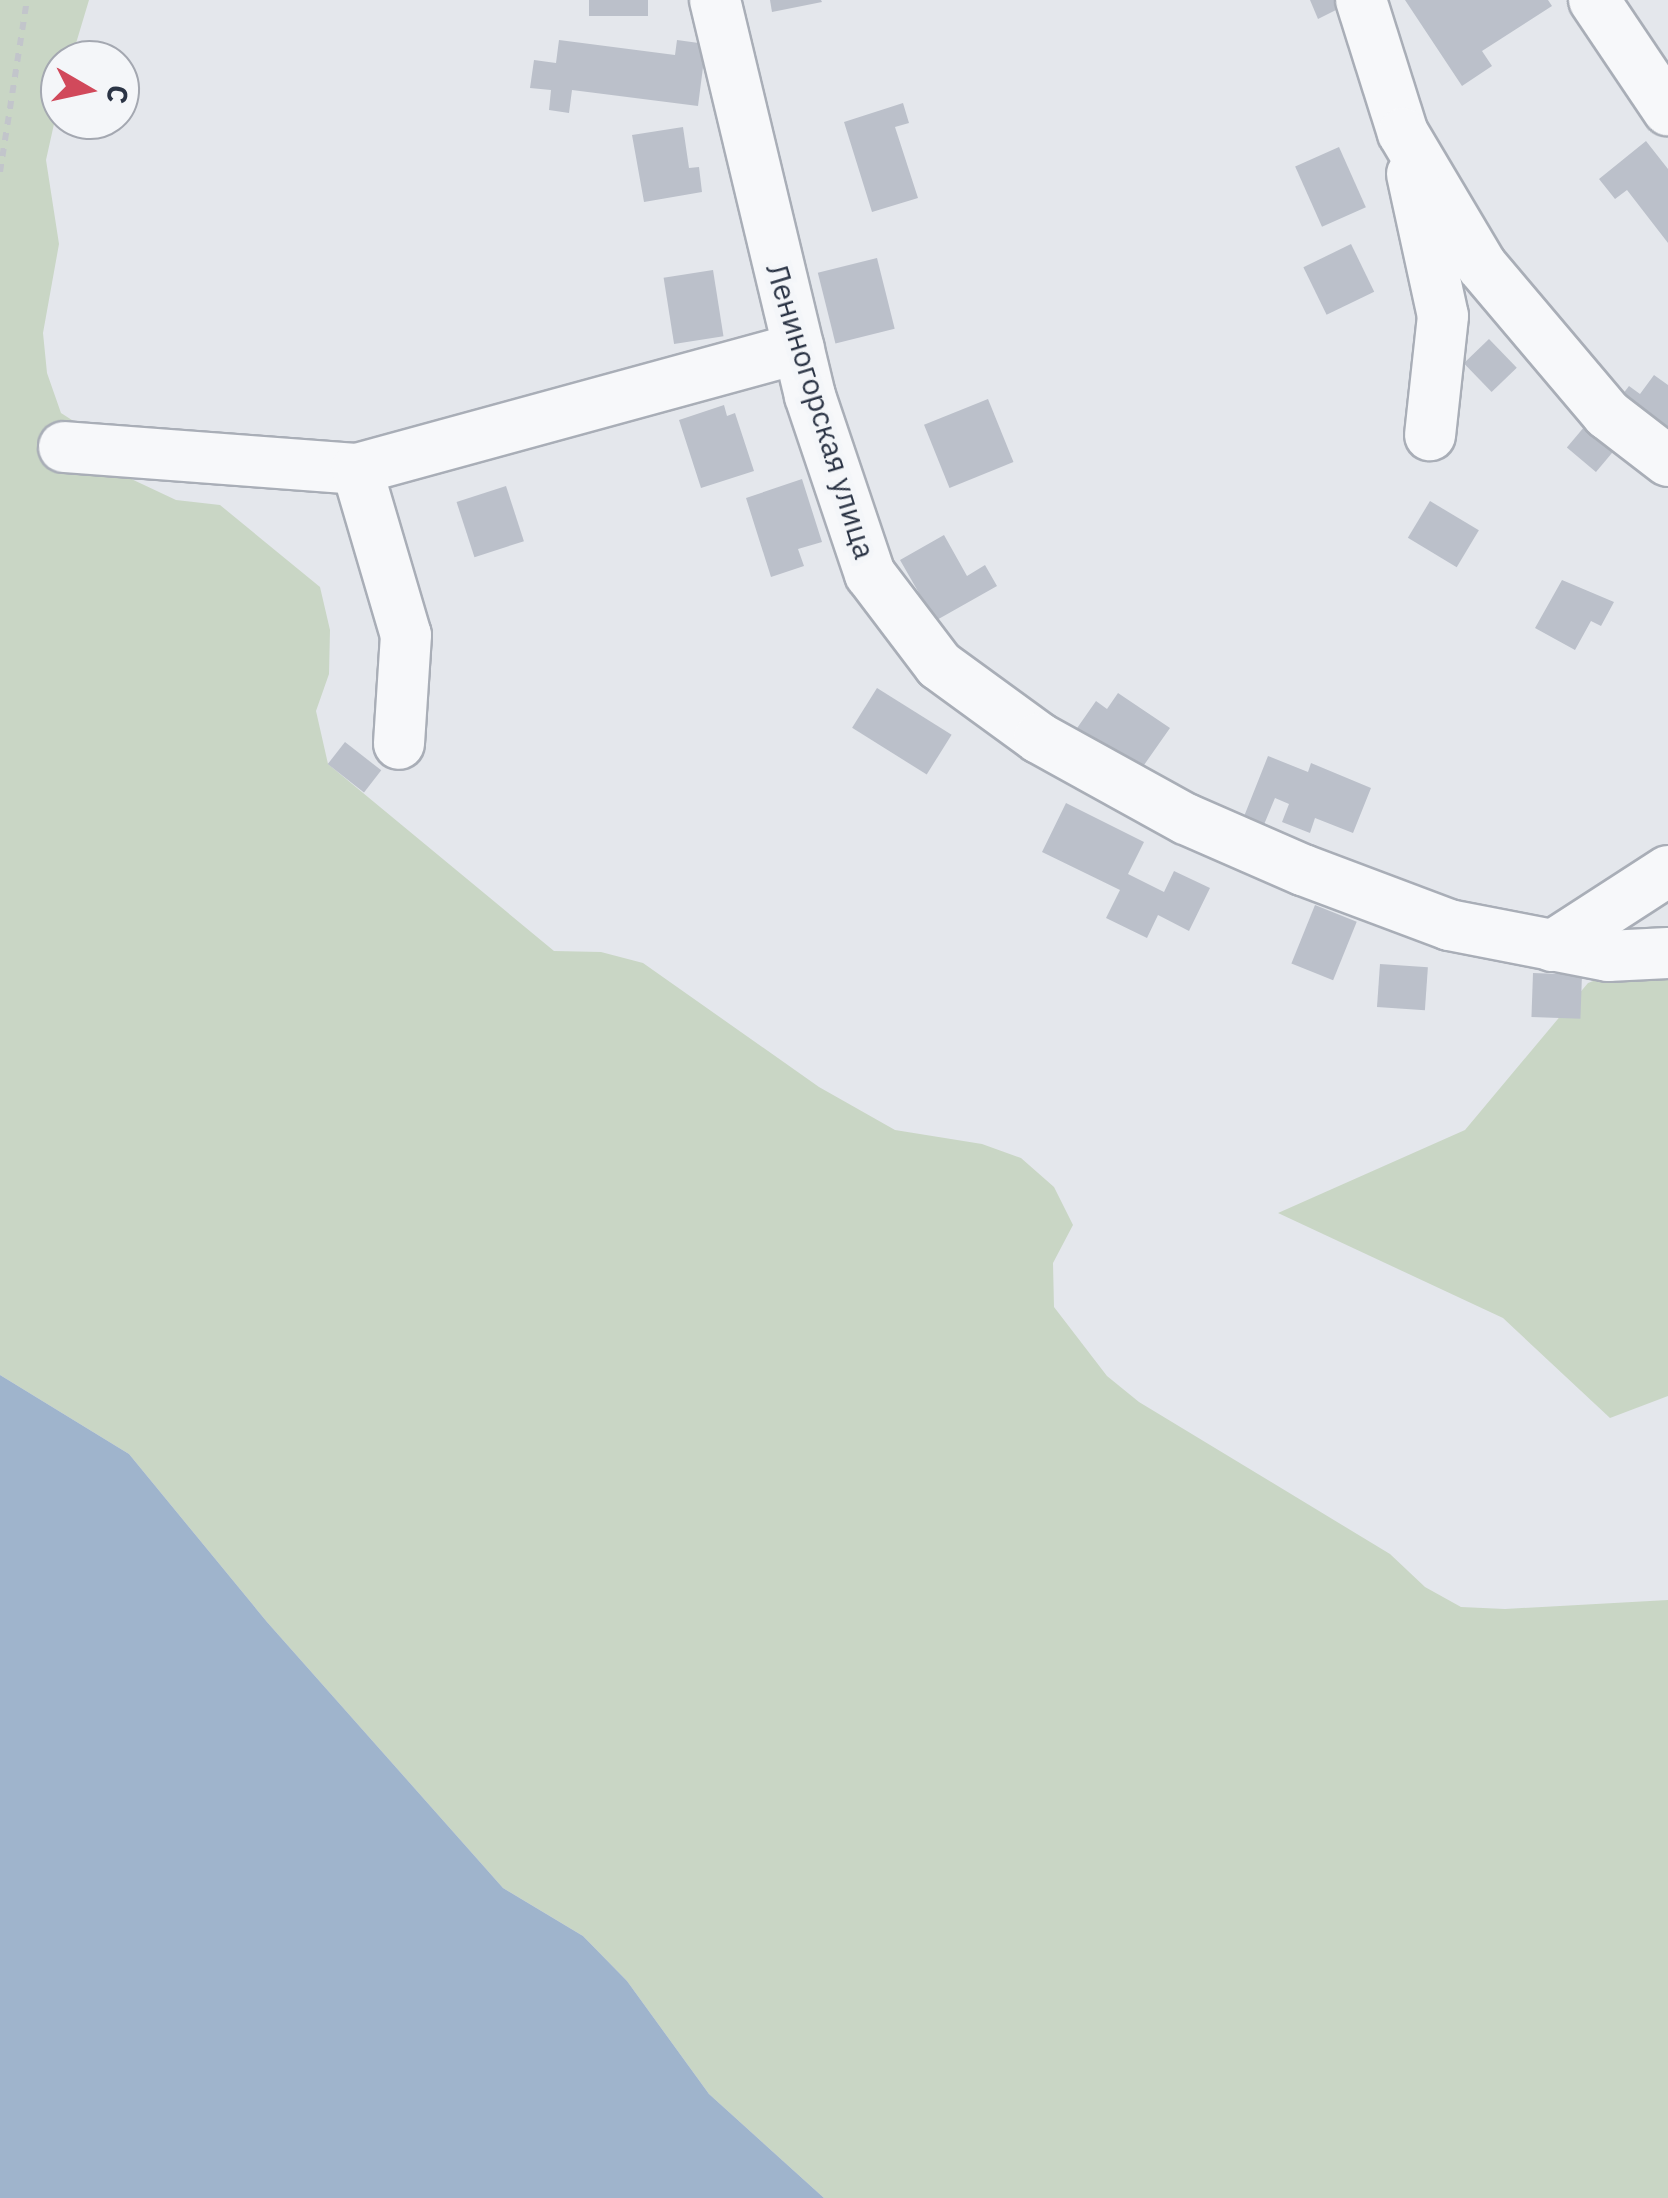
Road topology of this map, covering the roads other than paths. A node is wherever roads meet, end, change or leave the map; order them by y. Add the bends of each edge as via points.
1 (715, 0) edge
2 (1360, 0) edge
3 (1594, 0) edge
4 (1668, 110) edge
5 (1403, 133) junction
6 (799, 348) junction
7 (1430, 435) dead end
8 (64, 448) dead end
9 (1668, 460) edge
10 (357, 469) junction
11 (399, 744) dead end
12 (1668, 871) edge
13 (1552, 946) junction
14 (1668, 952) edge

1 - 6 street, Лениногорская улица
2 - 5 street
3 - 4 street
5 - 7 street via 1443,316
5 - 9 street via 1482,266 1607,414
6 - 10 street
6 - 13 street, Лениногорская улица via 870,574 940,665 1038,738 1186,819 1449,925
8 - 10 street
10 - 11 street via 406,635
12 - 13 street
13 - 14 street, Лениногорская улица via 1608,956

